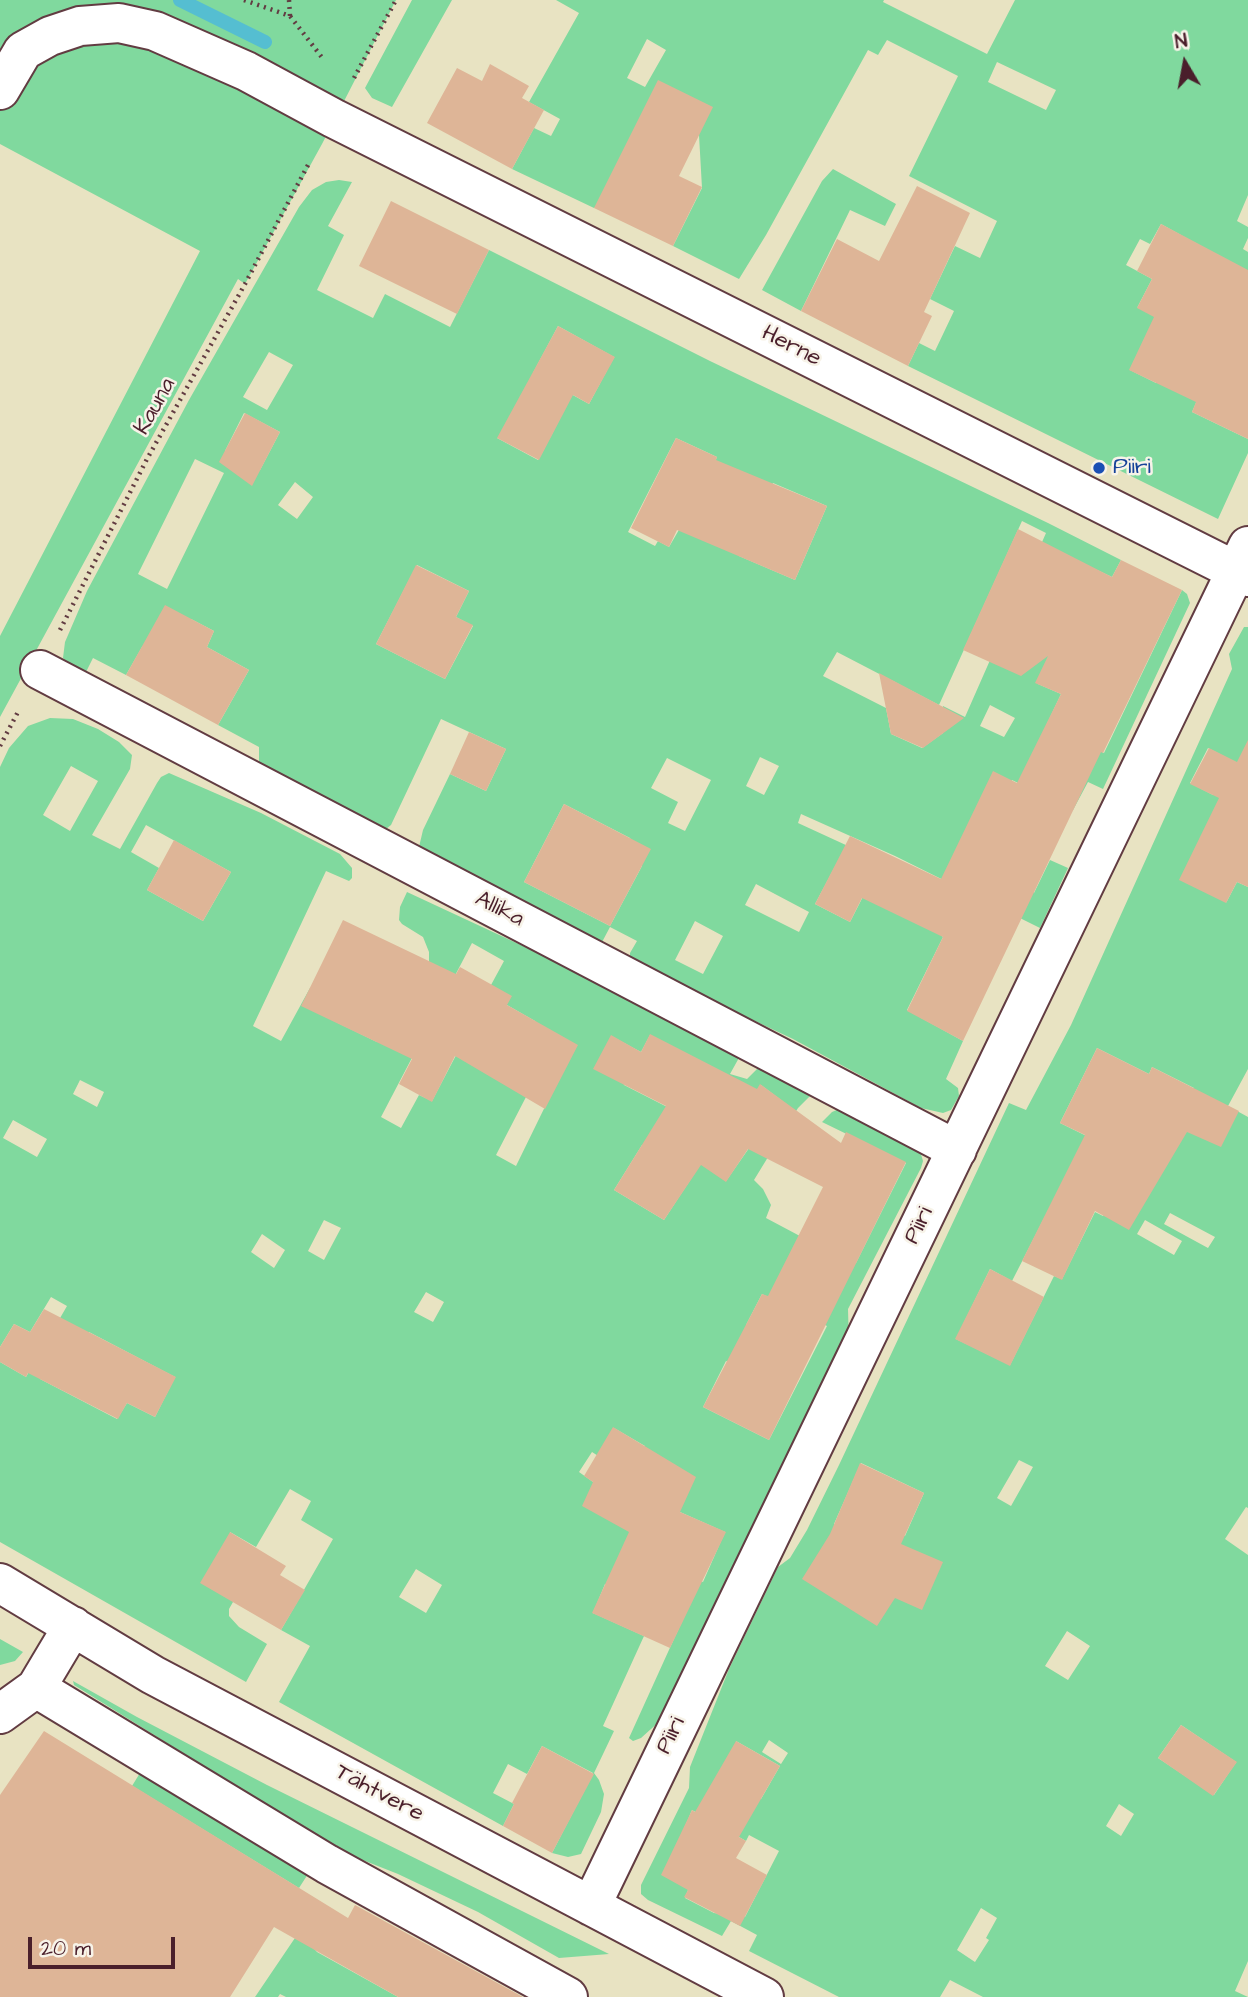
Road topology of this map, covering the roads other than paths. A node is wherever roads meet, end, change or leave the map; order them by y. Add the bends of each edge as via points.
1 (0, 90) edge
2 (1244, 565) edge
3 (40, 670) road end
4 (957, 1150) junction
5 (0, 1583) edge
6 (72, 1626) junction
7 (36, 1688) junction
8 (0, 1714) edge
9 (591, 1906) junction
10 (568, 1997) edge
11 (764, 1997) edge

1 - 2 street, Herne via 23,51 50,36 80,26 119,23 155,31 235,66
2 - 4 street, Piiri
3 - 4 street, Allika
4 - 9 street, Piiri
5 - 6 street, Tähtvere
6 - 7 street
6 - 9 street, Tähtvere via 153,1675
7 - 8 street
7 - 10 street via 327,1864
9 - 11 street, Tähtvere

